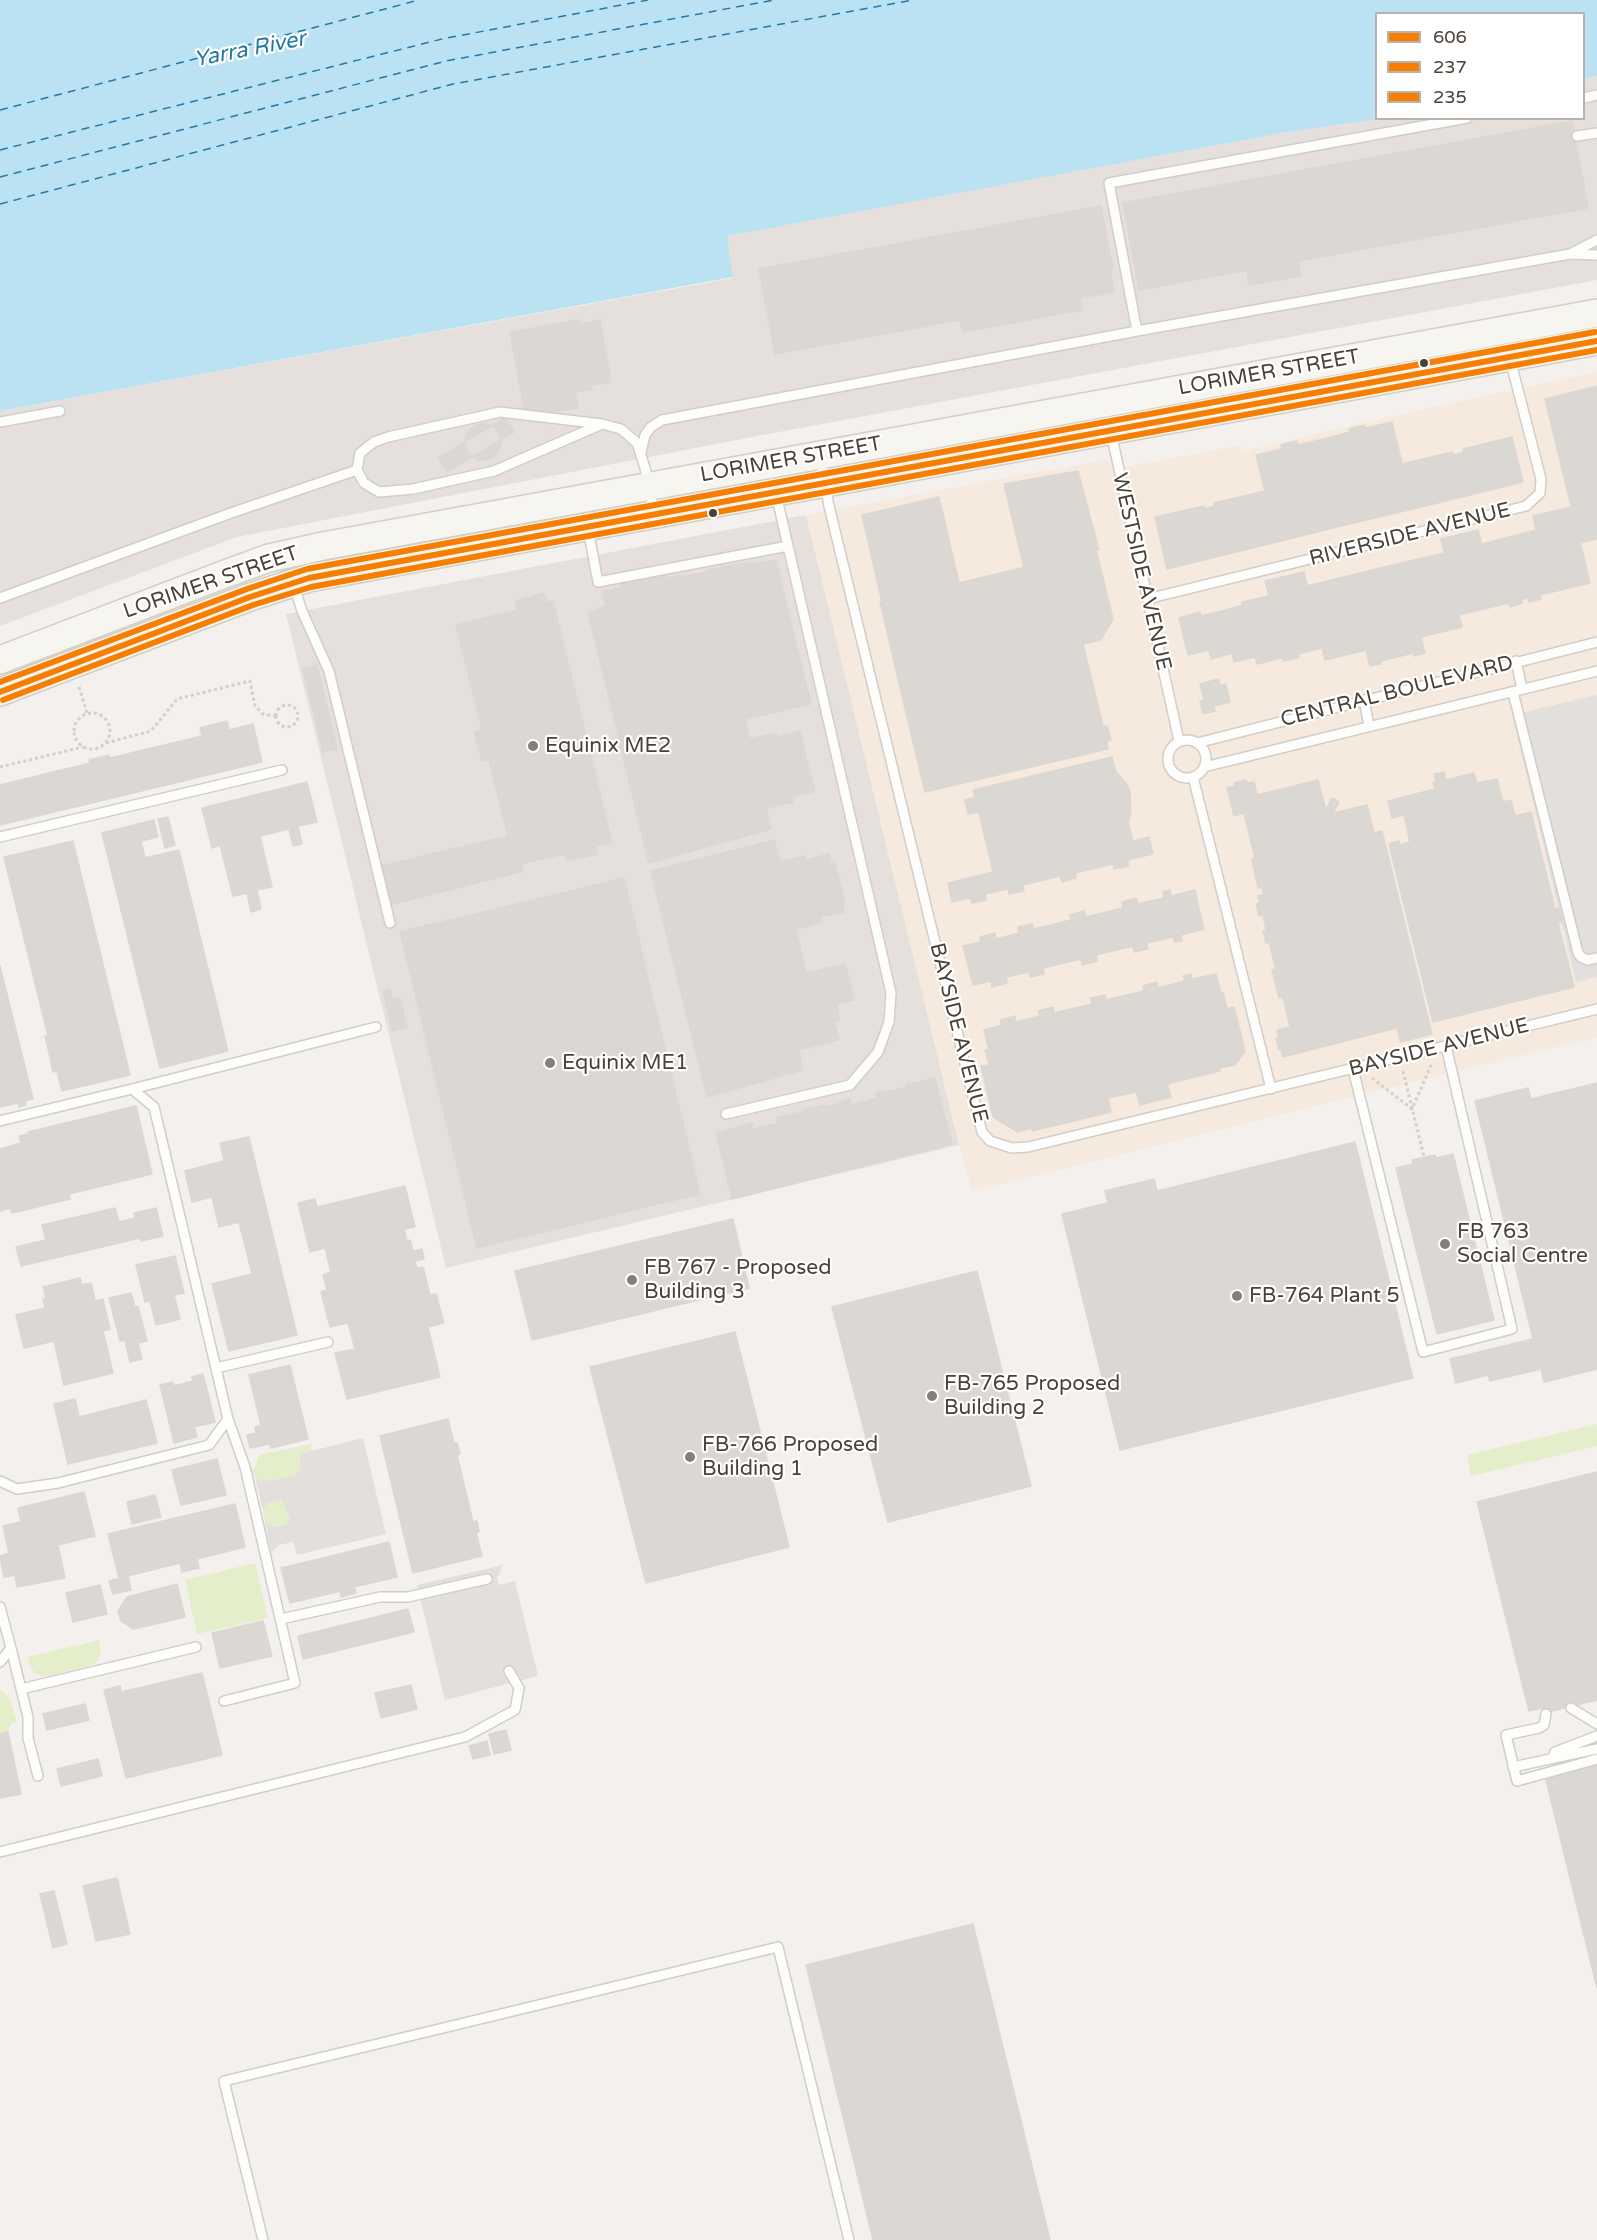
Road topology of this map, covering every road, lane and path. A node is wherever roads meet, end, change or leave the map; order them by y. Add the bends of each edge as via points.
1 (1456, 120) edge
2 (1597, 133) edge
3 (1578, 136) dead end
4 (1594, 242) edge
5 (1570, 254) junction
6 (1597, 255) edge
7 (1597, 313) edge
8 (1504, 330) junction
9 (1137, 331) junction
10 (1597, 341) edge
11 (1510, 358) junction
12 (1105, 403) junction
13 (60, 411) dead end
14 (0, 422) edge
15 (603, 424) junction
16 (1110, 431) junction
17 (641, 453) junction
18 (819, 455) junction
19 (770, 464) junction
20 (357, 470) junction
21 (825, 484) junction
22 (649, 486) junction
23 (775, 492) junction
24 (654, 515) junction
25 (588, 526) junction
26 (788, 546) junction
27 (292, 582) junction
28 (0, 598) edge
29 (1148, 599) junction
30 (1597, 642) edge
31 (44, 644) junction
32 (0, 660) edge
33 (1516, 661) junction
34 (55, 671) junction
35 (1597, 671) edge
36 (79, 687) dead end
37 (1518, 690) junction
38 (0, 692) edge
39 (1364, 700) junction
40 (87, 713) junction
41 (276, 716) junction
42 (1369, 726) junction
43 (1179, 741) junction
44 (106, 743) junction
45 (1197, 743) junction
46 (84, 747) junction
47 (0, 767) edge
48 (1204, 767) junction
49 (282, 770) dead end
50 (1193, 777) junction
51 (0, 837) edge
52 (390, 923) dead end
53 (1597, 958) edge
54 (1597, 1009) edge
55 (376, 1027) dead end
56 (1442, 1047) junction
57 (1400, 1057) junction
58 (1355, 1068) junction
59 (132, 1089) junction
60 (1270, 1089) junction
61 (1412, 1109) junction
62 (726, 1114) dead end
63 (0, 1121) edge
64 (1424, 1157) dead end
65 (328, 1342) dead end
66 (216, 1368) junction
67 (228, 1419) junction
68 (0, 1481) edge
69 (487, 1579) dead end
70 (0, 1607) edge
71 (281, 1619) junction
72 (196, 1647) dead end
73 (10, 1648) junction
74 (0, 1662) edge
75 (509, 1671) dead end
76 (21, 1689) junction
77 (224, 1701) dead end
78 (1571, 1708) dead end
79 (1546, 1714) dead end
80 (1597, 1724) edge
81 (1597, 1736) edge
82 (1597, 1749) edge
83 (1552, 1757) junction
84 (1597, 1760) edge
85 (1514, 1767) junction
86 (38, 1776) dead end
87 (0, 1852) edge
88 (263, 2240) edge
89 (849, 2240) edge

1 - 9 lane via 1109,183
2 - 3 lane
4 - 5 lane
5 - 6 lane
5 - 9 lane
7 - 8 main road, LORIMER STREET
8 - 11 lane, RIVERSIDE AVENUE
8 - 12 main road, LORIMER STREET
9 - 17 lane via 662,420 645,435
10 - 11 main road, LORIMER STREET
11 - 16 main road, LORIMER STREET
11 - 29 lane, RIVERSIDE AVENUE via 1541,479 1540,493 1526,506
12 - 16 lane, WESTSIDE AVENUE
12 - 18 main road, LORIMER STREET
13 - 14 lane
15 - 17 lane via 626,432
15 - 20 lane via 495,471 413,489 379,492 364,483
15 - 20 lane via 500,412 374,442 360,453
16 - 21 main road, LORIMER STREET
16 - 29 lane, WESTSIDE AVENUE
17 - 22 lane
18 - 19 main road, LORIMER STREET
18 - 21 lane, BAYSIDE AVENUE
19 - 22 main road, LORIMER STREET
19 - 23 lane
20 - 28 lane
21 - 23 main road, LORIMER STREET
21 - 60 lane, BAYSIDE AVENUE via 982,1132 998,1145 1028,1147
22 - 24 lane
22 - 31 main road, LORIMER STREET via 269,558
23 - 24 main road, LORIMER STREET
23 - 26 lane
24 - 25 main road, LORIMER STREET
25 - 26 lane via 598,582
25 - 27 main road, LORIMER STREET
26 - 62 lane via 891,993 889,1022 878,1052 850,1085
27 - 34 main road, LORIMER STREET
27 - 52 lane via 329,671
29 - 43 lane, WESTSIDE AVENUE
30 - 33 lane, CENTRAL BOULEVARD
31 - 32 main road, LORIMER STREET
31 - 34 main road
33 - 37 lane
33 - 39 lane, CENTRAL BOULEVARD
34 - 38 main road, LORIMER STREET
35 - 37 lane, CENTRAL BOULEVARD
36 - 40 path
37 - 42 lane, CENTRAL BOULEVARD
37 - 53 lane via 1525,742 1578,953 1588,960
39 - 42 lane
39 - 45 lane, CENTRAL BOULEVARD
40 - 44 path via 99,713 107,721 110,732
40 - 46 path via 77,720 73,732
41 - 41 path via 287,705 294,708 298,717 295,724 285,727
41 - 44 path via 263,714 255,706 250,681 177,699 151,730
42 - 48 lane, CENTRAL BOULEVARD
43 - 45 lane
43 - 50 lane via 1167,756 1170,769 1180,777
44 - 46 path via 96,749
45 - 48 lane via 1206,757
46 - 47 path
48 - 50 lane
49 - 51 lane
50 - 60 lane
54 - 56 lane, BAYSIDE AVENUE
55 - 59 lane
56 - 57 lane, BAYSIDE AVENUE
56 - 58 lane via 1512,1329 1423,1352
56 - 61 path
57 - 58 lane, BAYSIDE AVENUE
57 - 61 path
58 - 60 lane, BAYSIDE AVENUE
58 - 61 path
59 - 63 lane
59 - 66 lane via 154,1107
61 - 64 path
65 - 66 lane
66 - 67 lane
67 - 68 lane via 208,1445 58,1483 17,1489
67 - 71 lane via 245,1467
69 - 71 lane
70 - 73 lane
71 - 77 lane via 295,1683
72 - 76 lane
73 - 74 lane
73 - 76 lane
75 - 87 lane via 519,1688 515,1710 465,1737
76 - 86 lane
78 - 80 lane
79 - 85 lane via 1544,1725 1539,1728 1506,1735
81 - 83 lane
82 - 83 lane
83 - 85 lane
84 - 85 lane via 1517,1781
88 - 89 lane via 224,2081 778,1947

